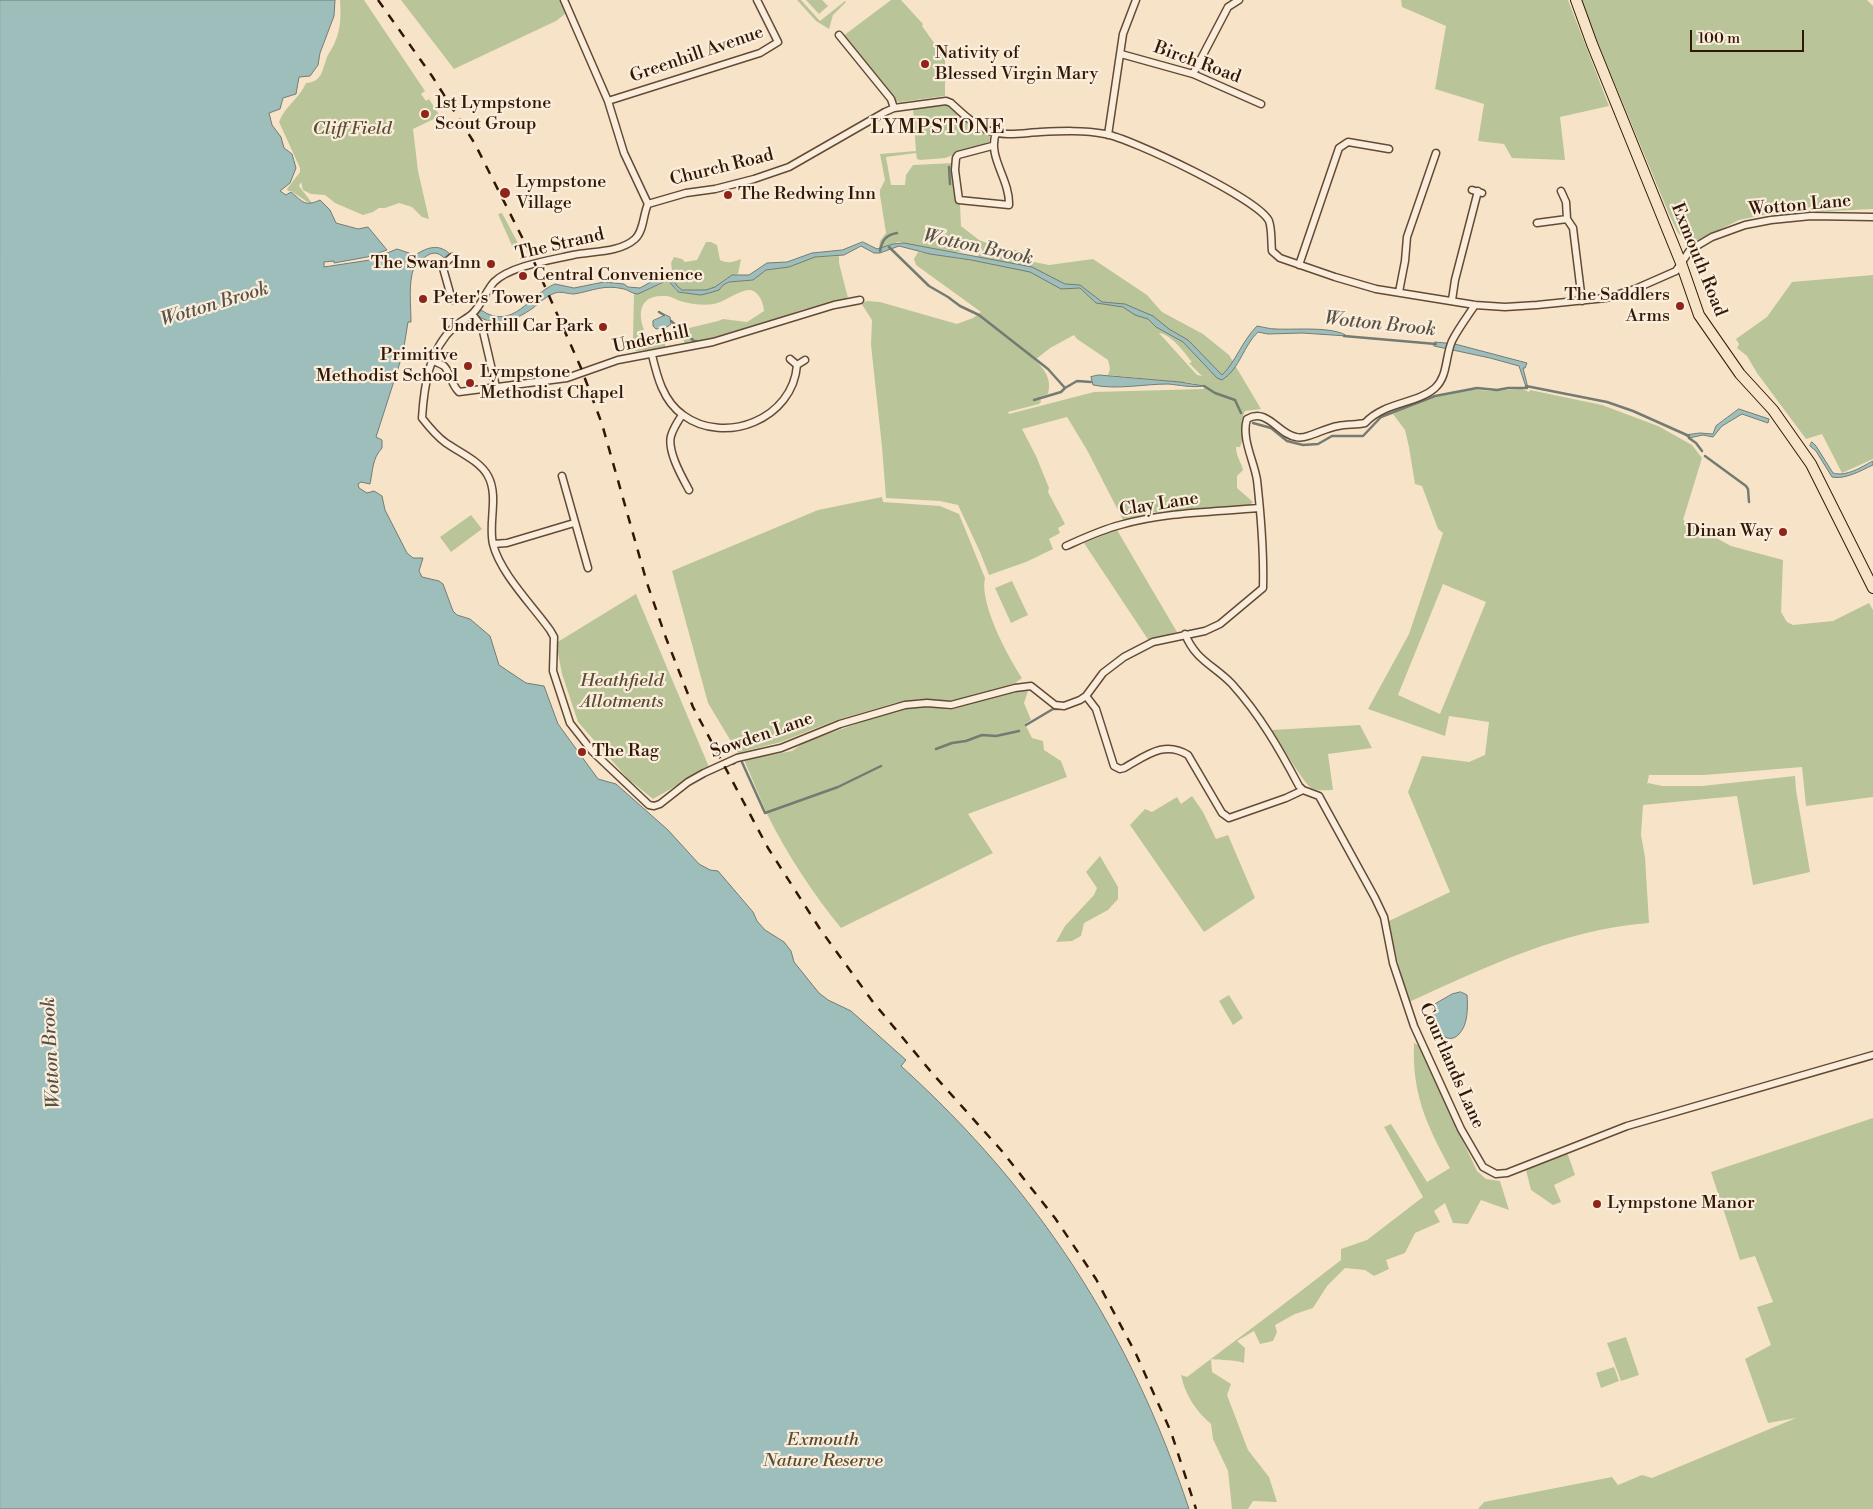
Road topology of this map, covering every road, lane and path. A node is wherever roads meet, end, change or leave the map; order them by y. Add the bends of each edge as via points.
1 (564, 0) edge
2 (756, 0) edge
3 (1136, 0) edge
4 (1239, 0) edge
5 (1576, 0) edge
6 (839, 35) dead end
7 (1121, 54) junction
8 (1193, 74) junction
9 (608, 101) junction
10 (1261, 104) dead end
11 (894, 108) junction
12 (996, 133) junction
13 (1108, 135) junction
14 (992, 146) junction
15 (1389, 149) dead end
16 (1436, 153) dead end
17 (1477, 191) dead end
18 (1561, 191) dead end
19 (648, 204) junction
20 (1873, 217) edge
21 (1567, 219) junction
22 (1537, 223) dead end
23 (452, 257) dead end
24 (1681, 263) junction
25 (1299, 265) junction
26 (1398, 292) junction
27 (452, 300) dead end
28 (860, 300) dead end
29 (1452, 300) junction
30 (1582, 301) junction
31 (1475, 305) junction
32 (472, 314) junction
33 (652, 354) junction
34 (432, 360) junction
35 (790, 360) dead end
36 (805, 360) dead end
37 (797, 365) junction
38 (496, 387) junction
39 (682, 414) junction
40 (422, 418) joint
41 (679, 471) junction
42 (671, 474) dead end
43 (562, 476) dead end
44 (689, 490) dead end
45 (1259, 508) junction
46 (574, 522) junction
47 (493, 544) junction
48 (1066, 546) dead end
49 (588, 568) dead end
50 (1873, 588) edge
51 (1185, 634) junction
52 (1086, 696) junction
53 (1303, 790) junction
54 (1414, 1026) junction
55 (1409, 1032) dead end
56 (1873, 1055) edge

1 - 9 street
2 - 9 street, Greenhill Avenue via 778,42 753,55
3 - 7 street via 1123,34
4 - 8 street via 1228,7
5 - 24 highway, Exmouth Road
6 - 11 street via 891,99
7 - 8 street, Birch Road
7 - 13 street
8 - 10 street, Birch Road
9 - 19 street via 624,154
11 - 12 street, Church Road via 946,101 978,125
11 - 19 street, Church Road via 789,167 739,183
12 - 13 street, Church Road via 1094,132
12 - 14 street
13 - 25 street, Church Road via 1215,182 1258,208 1269,221 1272,251 1280,258
14 - 14 street via 1006,181 1009,205 959,200 956,158
15 - 25 street via 1348,142 1340,148
16 - 26 street via 1408,237 1406,262
17 - 29 street
18 - 21 street via 1566,202
19 - 32 street, The Strand via 639,235 633,241 618,248 574,255 506,273 493,284
20 - 24 street, Wotton Lane via 1811,216 1745,225 1712,237 1690,250
21 - 22 street
21 - 30 street via 1573,228
23 - 27 street via 443,268
24 - 30 street, Wotton Lane via 1676,271 1635,288 1606,298
24 - 50 highway, Exmouth Road via 1699,315 1735,368 1773,410 1811,464
25 - 26 street, Wotton Lane via 1353,283
26 - 29 street, Wotton Lane
28 - 33 street, Underhill via 713,342
29 - 31 street, Wotton Lane
30 - 31 street, Wotton Lane via 1505,307
31 - 45 street via 1452,340 1443,377 1431,391 1384,410 1366,422 1297,438 1268,420 1249,418 1246,429 1257,480
32 - 34 street, The Strand via 452,328
32 - 38 street via 482,327
33 - 38 street, Underhill via 626,358 560,379
33 - 39 street via 659,382
34 - 38 street, Underhill via 443,366 452,386 459,392
34 - 40 street, The Strand
35 - 37 street
36 - 37 street
37 - 39 street via 782,402 757,421 743,427 721,428 702,424
39 - 41 street via 671,437 671,449
40 - 47 street, Sowden Lane via 438,436 487,474 491,487
41 - 42 street
41 - 44 street
43 - 46 street
45 - 48 street, Clay Lane via 1155,517 1120,525
45 - 51 street via 1263,588 1220,624 1205,631
46 - 47 street
46 - 49 street
47 - 52 street, Sowden Lane via 514,583 554,637 553,671 570,723 592,751 648,805 660,804 688,782 737,758 781,748 840,724 905,705 951,705 1031,686 1059,706
51 - 52 street via 1153,642 1124,658 1104,673
51 - 53 street, Courtlands Lane via 1200,658 1230,682 1257,715
52 - 53 street via 1096,708 1114,766 1124,768 1158,750 1179,749 1188,755 1222,813 1229,818
53 - 54 street, Courtlands Lane via 1319,796 1384,917 1393,963
54 - 55 street
54 - 56 street, Courtlands Lane via 1461,1129 1483,1167 1496,1174 1507,1173 1627,1126

